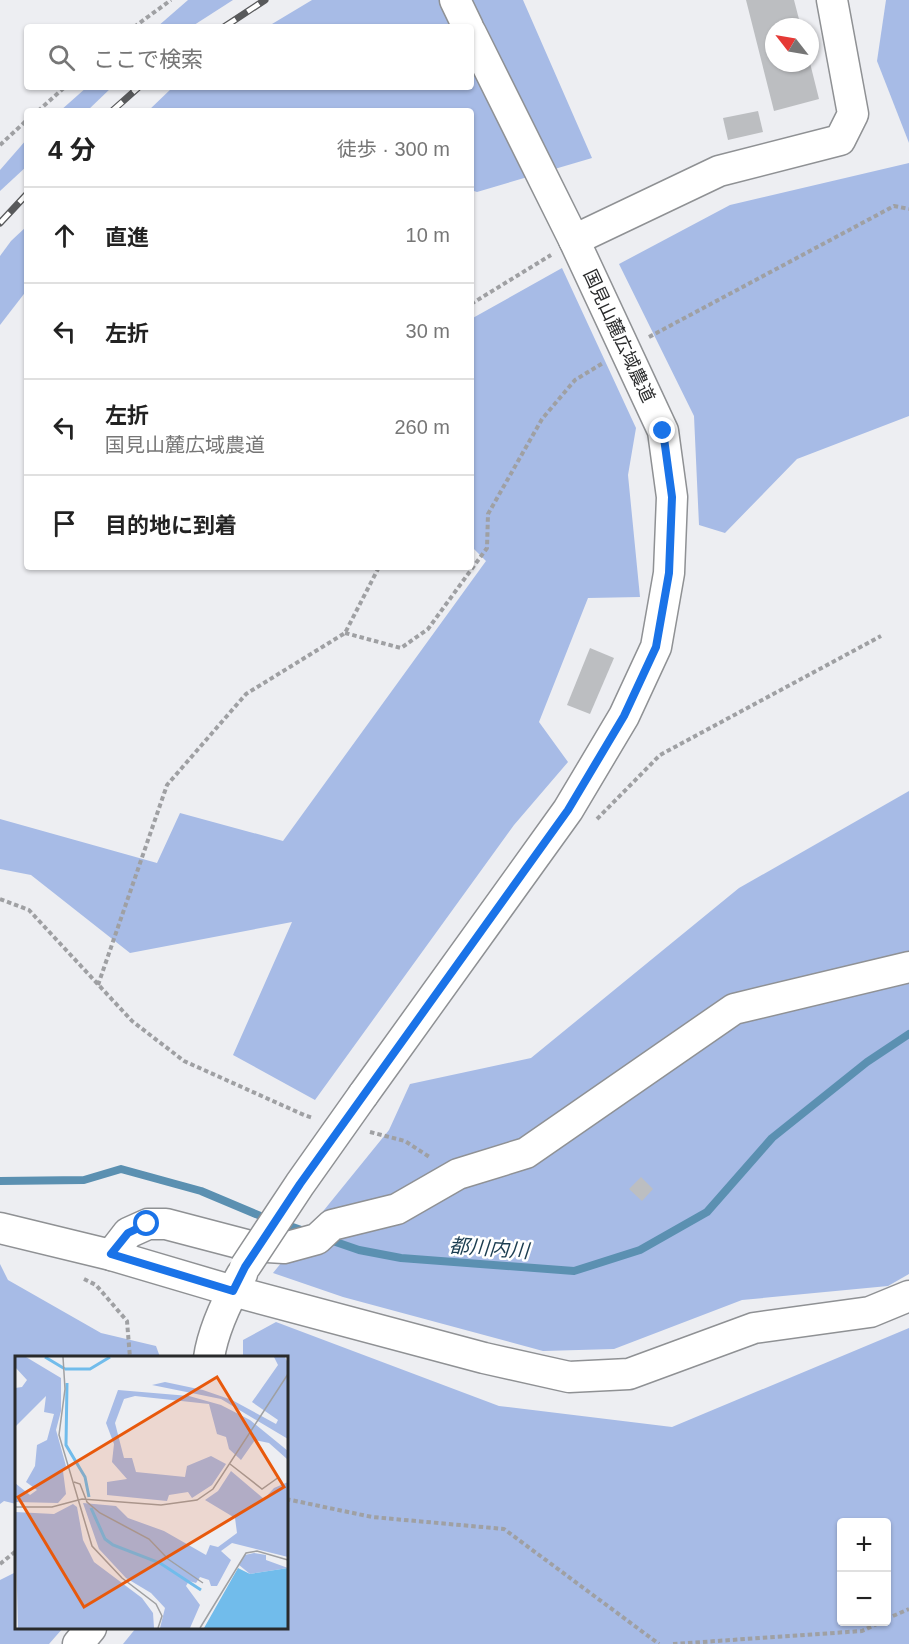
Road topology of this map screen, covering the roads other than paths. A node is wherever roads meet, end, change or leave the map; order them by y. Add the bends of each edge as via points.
1 (455, 0) edge
2 (832, 0) edge
3 (467, 24) edge
4 (474, 39) edge
5 (574, 240) junction
6 (909, 968) edge
7 (0, 1228) edge
8 (111, 1254) junction
9 (239, 1279) junction
10 (909, 1296) edge
11 (209, 1356) edge
12 (89, 1629) edge
13 (78, 1644) edge

1 - 3 street
2 - 5 street via 853,114 840,140 719,171
4 - 5 street, 国見山麓広域農道
5 - 9 street, 国見山麓広域農道, bridge via 663,431 672,497 669,573 656,647 624,716 568,810 300,1184
6 - 8 street via 734,1009 526,1153 458,1174 397,1209 284,1248 250,1246 166,1224 147,1224 128,1233
7 - 8 street
8 - 9 street
9 - 10 street via 484,1358 569,1377 629,1374 754,1328 870,1312
9 - 11 street, 国見山麓広域農道
12 - 13 street

